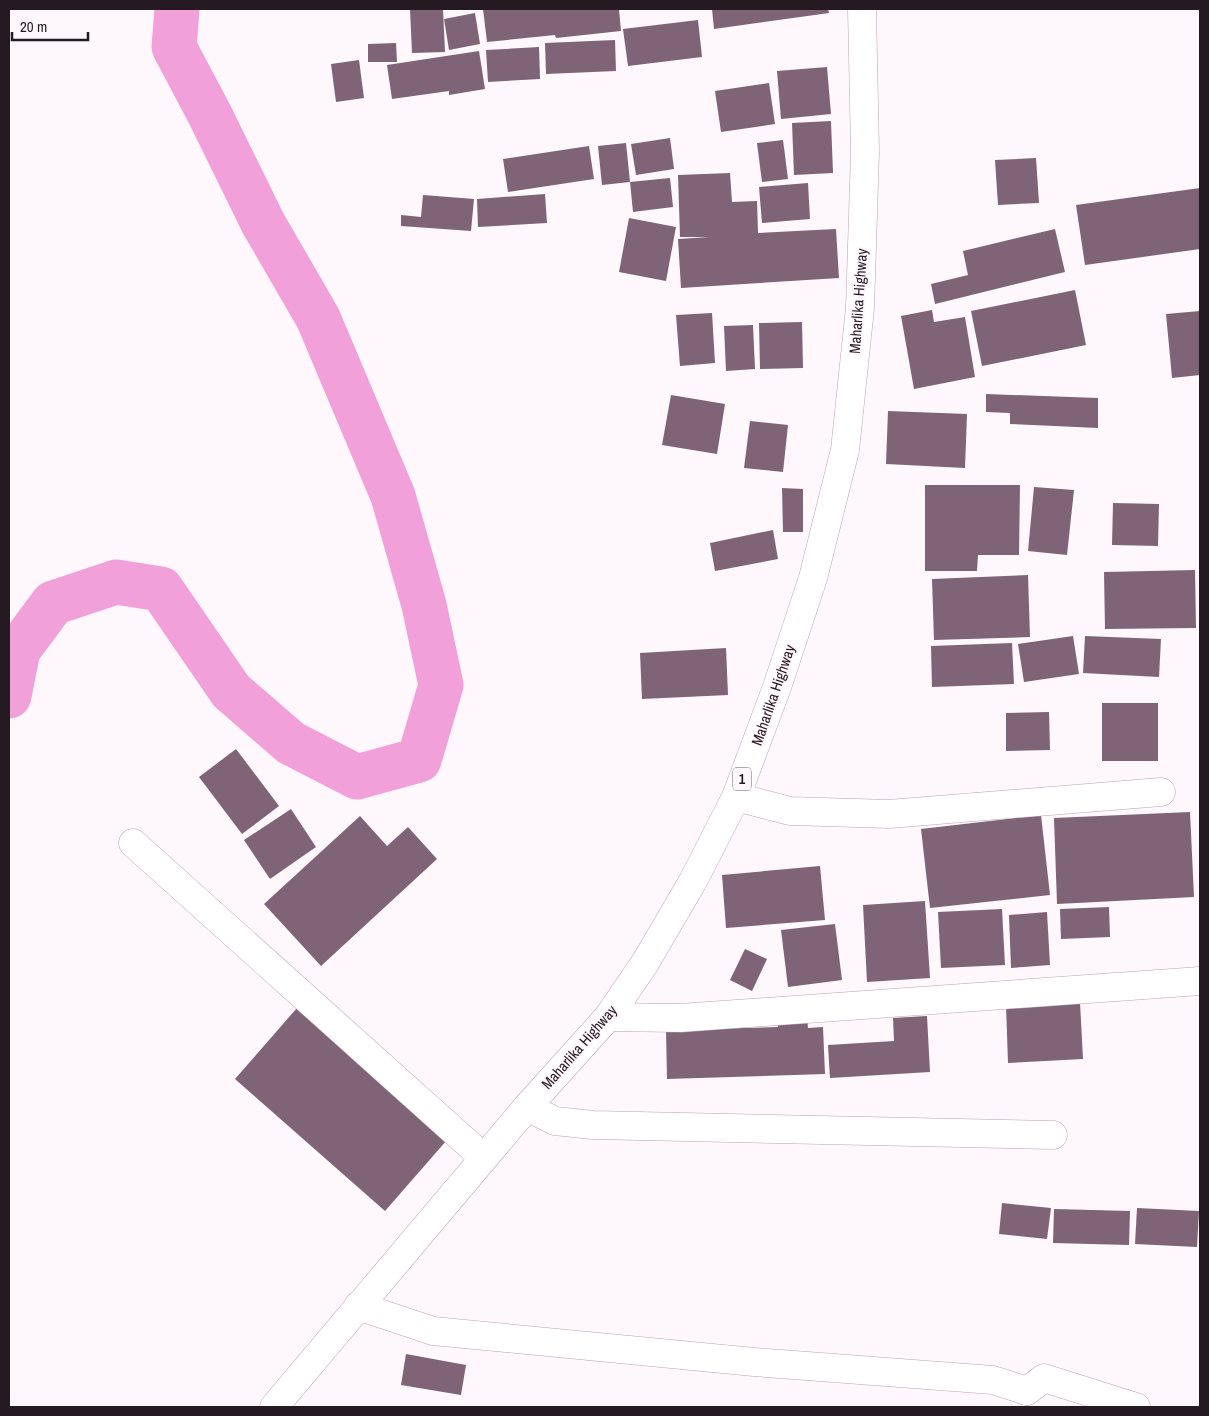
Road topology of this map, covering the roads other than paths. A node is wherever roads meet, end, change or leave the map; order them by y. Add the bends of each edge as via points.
1 (862, 9) edge
2 (1161, 792) dead end
3 (736, 797) junction
4 (133, 843) dead end
5 (1200, 981) edge
6 (608, 1017) junction
7 (527, 1107) junction
8 (1052, 1135) dead end
9 (484, 1158) junction
10 (358, 1306) junction
11 (1029, 1399) edge
12 (274, 1407) edge
13 (1136, 1407) edge

1 - 3 main road, Maharlika Highway / 1 via 865,152 860,308 845,450 813,578
2 - 3 main road via 889,814 790,811
3 - 6 main road, Maharlika Highway / 1 via 693,881 645,963
4 - 9 main road
5 - 6 main road via 680,1018
6 - 7 main road, Maharlika Highway / 1
7 - 8 main road via 555,1121 594,1125
7 - 9 main road, Maharlika Highway / 1
9 - 10 main road, Maharlika Highway / 1
10 - 11 main road via 433,1331 754,1362 993,1380
10 - 12 main road, Maharlika Highway / 1
11 - 13 main road via 1044,1378

